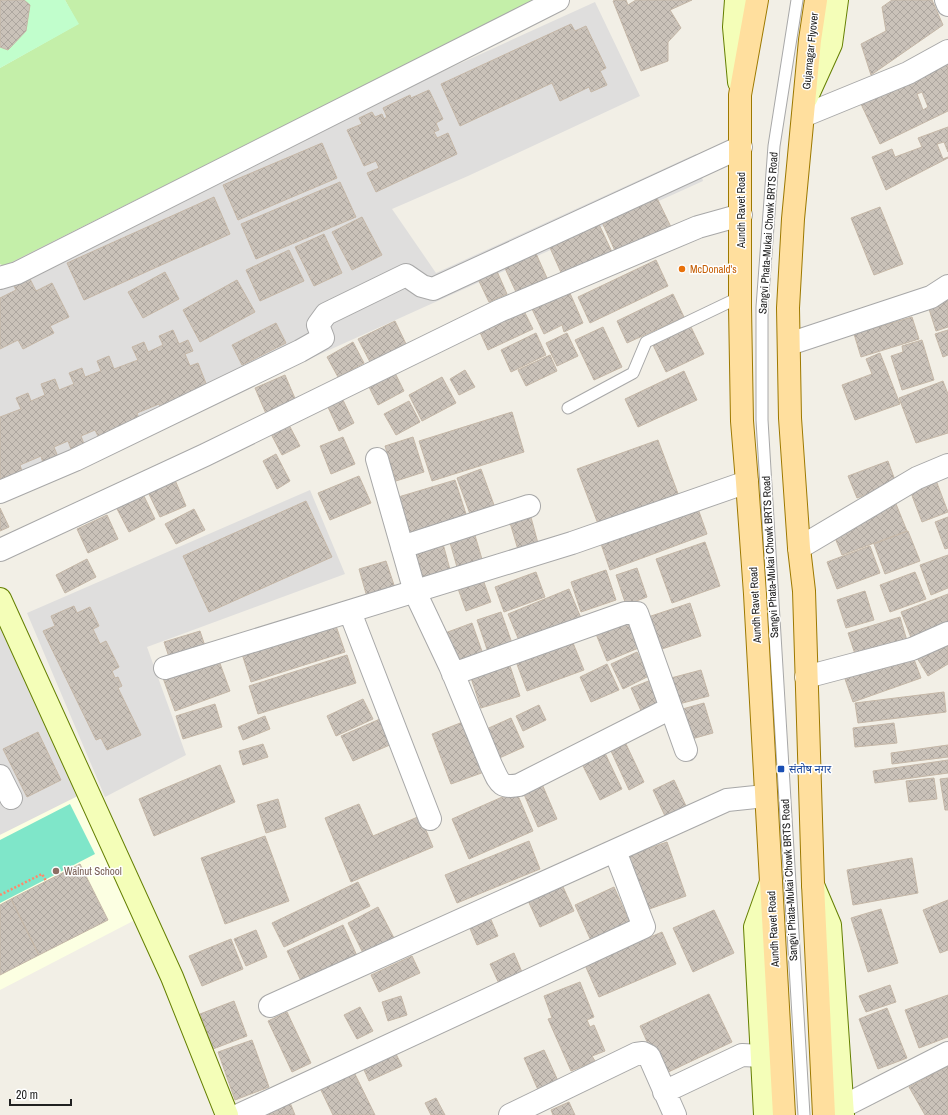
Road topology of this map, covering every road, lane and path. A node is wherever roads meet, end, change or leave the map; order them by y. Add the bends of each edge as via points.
1 (558, 0) edge
2 (736, 0) edge
3 (757, 0) edge
4 (798, 0) edge
5 (816, 0) edge
6 (838, 0) edge
7 (946, 0) edge
8 (948, 5) edge
9 (800, 39) junction
10 (948, 51) edge
11 (740, 95) junction
12 (804, 109) junction
13 (741, 148) junction
14 (741, 215) junction
15 (0, 278) edge
16 (948, 286) edge
17 (740, 297) junction
18 (789, 344) junction
19 (568, 408) dead end
20 (377, 459) dead end
21 (948, 465) edge
22 (747, 482) junction
23 (0, 492) edge
24 (529, 506) dead end
25 (402, 547) junction
26 (799, 548) junction
27 (0, 550) edge
28 (415, 592) junction
29 (0, 599) edge
30 (350, 612) junction
31 (948, 632) edge
32 (165, 668) dead end
33 (453, 674) junction
34 (806, 678) junction
35 (671, 708) junction
36 (686, 750) dead end
37 (0, 776) edge
38 (765, 796) junction
39 (11, 798) dead end
40 (430, 819) dead end
41 (615, 851) junction
42 (46, 881) dead end
43 (771, 882) junction
44 (0, 895) edge
45 (270, 1006) dead end
46 (948, 1053) edge
47 (762, 1056) junction
48 (664, 1092) junction
49 (836, 1112) edge
50 (227, 1115) edge
51 (239, 1115) edge
52 (510, 1115) edge
53 (675, 1115) edge
54 (765, 1115) edge
55 (784, 1115) edge
56 (804, 1115) edge

1 - 15 street via 17,273
2 - 11 street via 734,26
3 - 11 main road
4 - 9 lane, Sangvi Phata-Mukai Chowk BRTS Road
5 - 9 main road, Gujarnagar Flyover
6 - 12 street via 831,44
7 - 8 street
9 - 12 main road, Gujarnagar Flyover
9 - 56 lane, Sangvi Phata-Mukai Chowk BRTS Road via 774,146 762,307 762,420
10 - 12 street via 908,73
11 - 13 main road, Aundh Ravet Road
12 - 18 main road via 793,219 788,308
13 - 14 main road, Aundh Ravet Road
13 - 23 street via 433,289 422,286 406,275 388,283 326,314 318,325 323,338 300,351 75,460
14 - 17 main road, Aundh Ravet Road
14 - 27 street via 698,227 499,312 205,455
16 - 18 street via 931,297
17 - 19 lane via 646,342 634,373
17 - 22 main road, Aundh Ravet Road via 742,420
18 - 26 main road via 790,418
20 - 25 street
21 - 26 street via 916,478
22 - 28 street via 572,544
22 - 38 main road, Aundh Ravet Road
24 - 25 street
25 - 28 street
26 - 34 main road via 804,591
28 - 30 street
28 - 33 street
29 - 50 street via 172,977
30 - 32 street
30 - 40 street
31 - 34 street via 912,649
33 - 35 street via 632,612 637,613
33 - 35 street via 498,781 504,786 519,785
34 - 49 main road via 813,884
35 - 36 street
37 - 39 street
38 - 41 street via 727,800
38 - 43 main road, Aundh Ravet Road
41 - 45 street
41 - 51 street via 644,927
42 - 44 path via 42,874
43 - 47 street via 755,927
43 - 55 main road, Aundh Ravet Road
46 - 49 street
47 - 48 street via 742,1055
47 - 54 street
48 - 52 street via 649,1056 643,1053 636,1054
48 - 53 street

